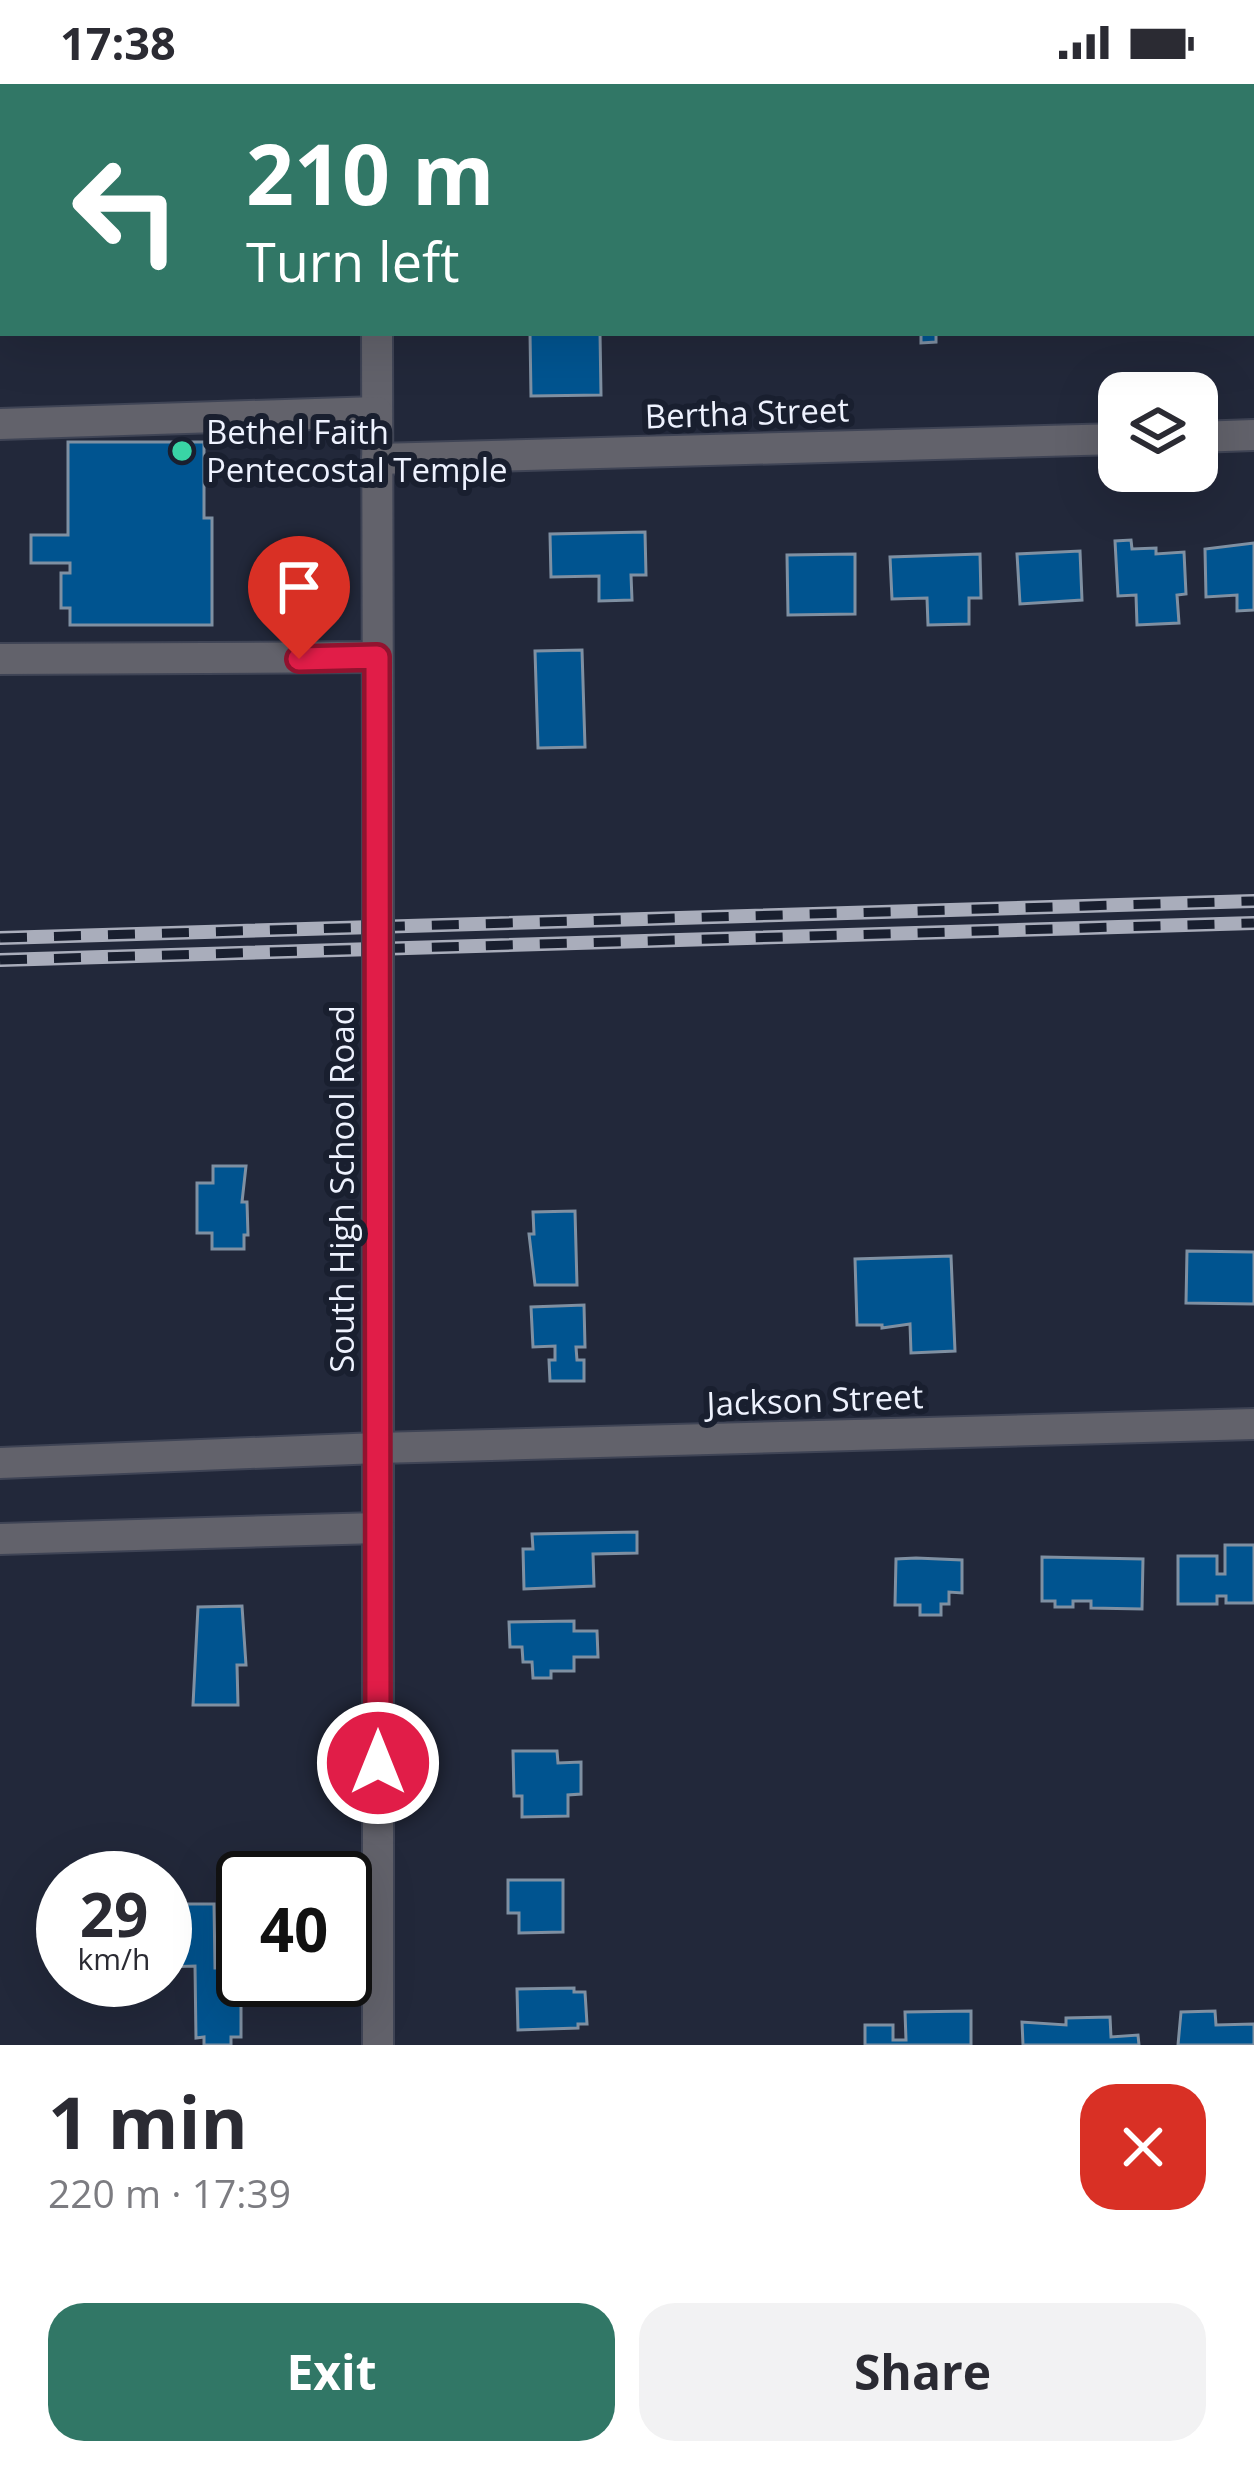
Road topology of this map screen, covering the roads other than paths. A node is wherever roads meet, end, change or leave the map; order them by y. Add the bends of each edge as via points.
1 (376, 336) edge
2 (376, 412) junction
3 (0, 424) edge
4 (1254, 435) edge
5 (1218, 436) edge
6 (1098, 440) edge
7 (376, 459) junction
8 (377, 657) junction
9 (0, 658) edge
10 (1254, 1424) edge
11 (377, 1448) junction
12 (0, 1463) edge
13 (377, 1528) junction
14 (0, 1539) edge
15 (378, 2045) edge

1 - 2 street, South High School Road
2 - 3 street
2 - 7 street, South High School Road
4 - 5 street
6 - 7 street, Bertha Street
7 - 8 street, South High School Road
8 - 9 street
8 - 11 street, South High School Road, bridge
10 - 11 street, Jackson Street
11 - 12 street, Jackson Street
11 - 13 street, South High School Road
13 - 14 street
13 - 15 street, South High School Road

